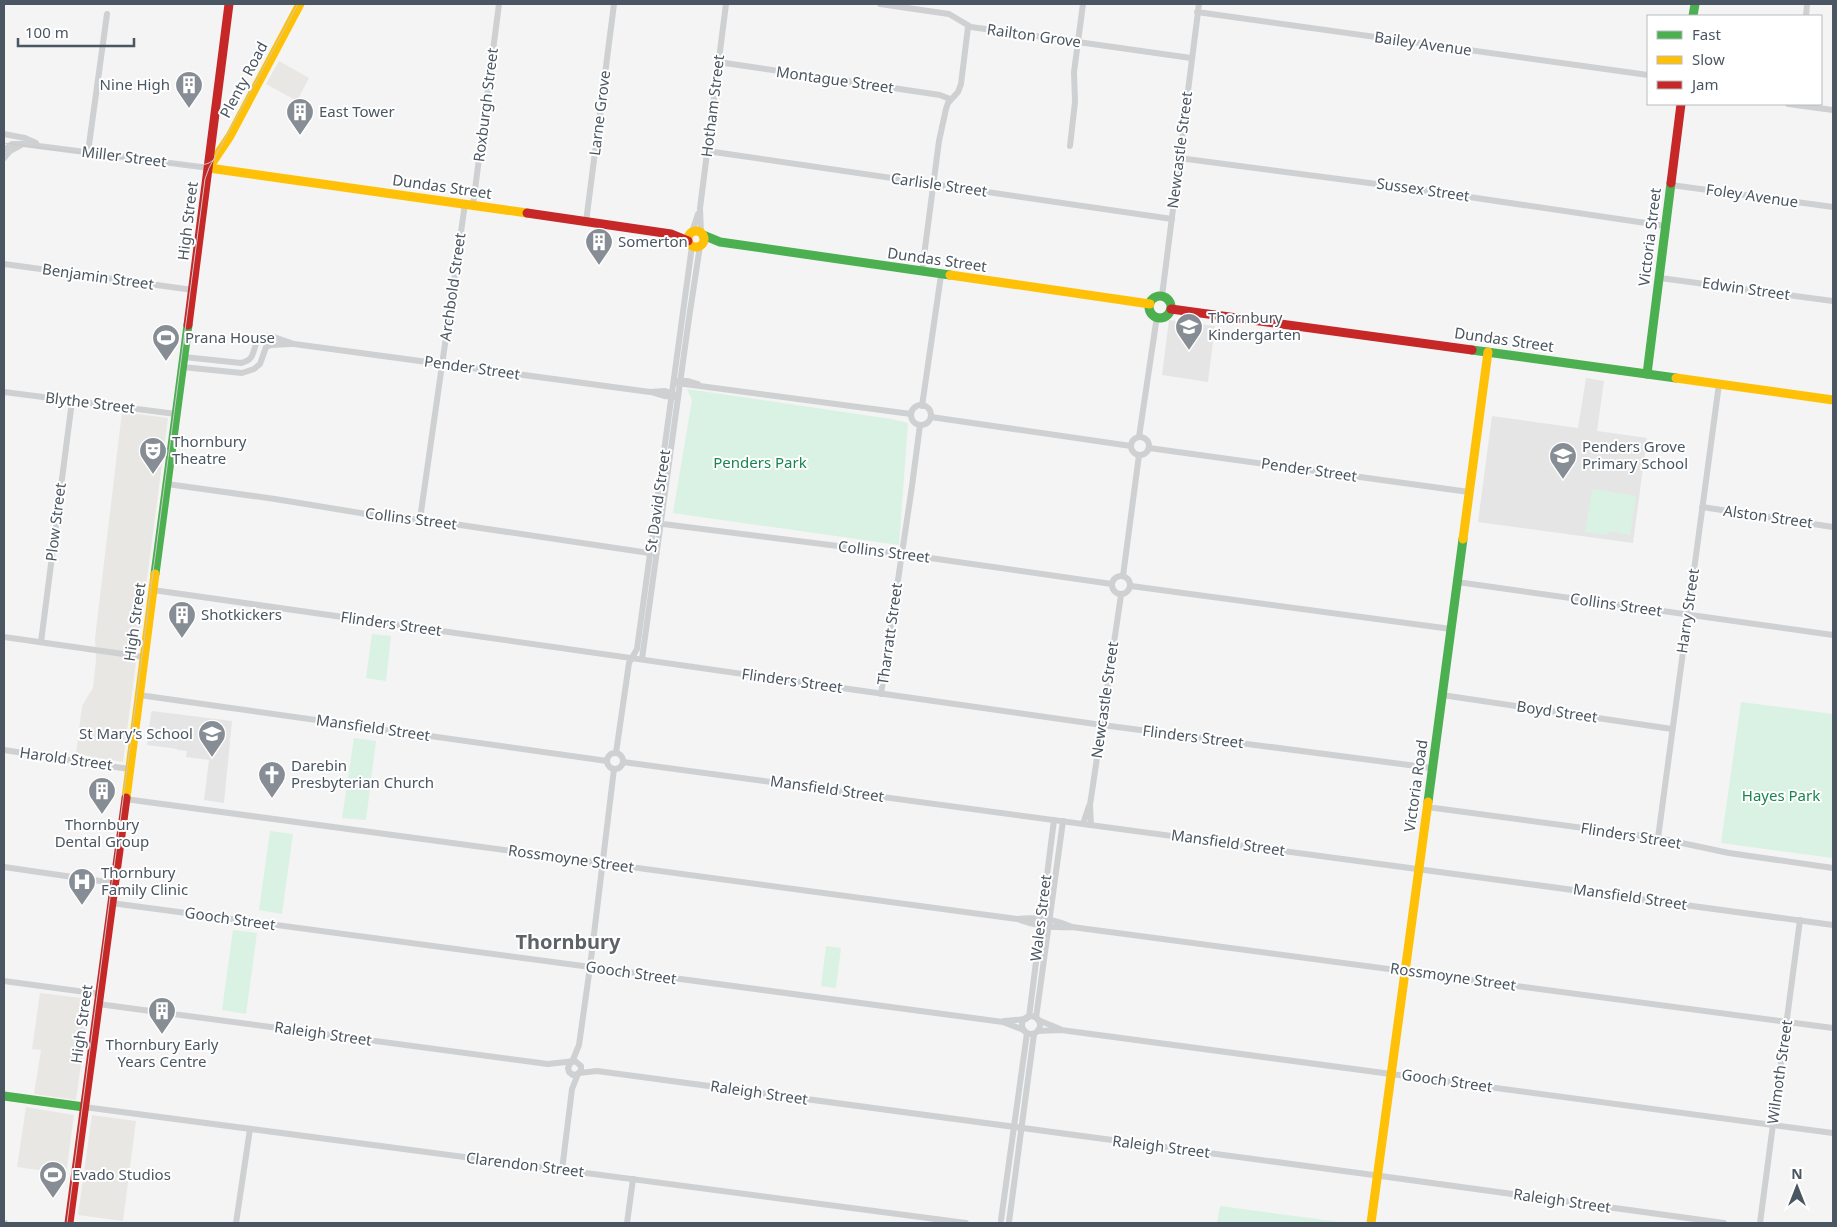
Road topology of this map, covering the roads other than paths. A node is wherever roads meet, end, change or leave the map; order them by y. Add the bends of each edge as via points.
1 (229, 4) edge
2 (234, 4) edge
3 (300, 4) edge
4 (499, 4) edge
5 (614, 4) edge
6 (726, 4) edge
7 (880, 4) edge
8 (1084, 4) edge
9 (1199, 4) edge
10 (899, 5) edge
11 (1197, 12) junction
12 (107, 14) dead end
13 (228, 25) junction
14 (968, 27) junction
15 (1078, 42) junction
16 (1192, 58) junction
17 (718, 62) junction
18 (1647, 75) edge
19 (950, 99) junction
20 (1682, 105) edge
21 (1799, 105) edge
22 (1833, 110) edge
23 (4, 134) edge
24 (36, 145) junction
25 (1070, 146) dead end
26 (6, 148) edge
27 (707, 151) junction
28 (88, 152) junction
29 (4, 158) edge
30 (1179, 158) junction
31 (208, 168) junction
32 (934, 184) junction
33 (1671, 185) junction
34 (469, 205) junction
35 (1833, 207) edge
36 (1172, 219) junction
37 (586, 222) junction
38 (1666, 226) junction
39 (696, 238) junction
40 (4, 264) edge
41 (922, 271) junction
42 (941, 275) junction
43 (1660, 278) junction
44 (193, 290) junction
45 (1162, 296) junction
46 (1833, 301) edge
47 (1150, 304) junction
48 (1171, 308) junction
49 (1156, 316) junction
50 (294, 344) junction
51 (1488, 352) junction
52 (184, 357) junction
53 (442, 364) junction
54 (182, 367) junction
55 (1647, 374) junction
56 (678, 382) junction
57 (1719, 384) junction
58 (4, 392) edge
59 (674, 396) junction
60 (1833, 400) edge
61 (72, 401) junction
62 (922, 406) junction
63 (176, 414) junction
64 (911, 414) junction
65 (931, 417) junction
66 (920, 425) junction
67 (1139, 437) junction
68 (1131, 446) junction
69 (1149, 448) junction
70 (1139, 455) junction
71 (167, 484) junction
72 (1469, 492) junction
73 (1702, 507) junction
74 (420, 519) junction
75 (658, 524) junction
76 (1833, 527) edge
77 (653, 554) junction
78 (902, 554) junction
79 (1123, 576) junction
80 (1457, 582) junction
81 (1112, 584) junction
82 (1131, 586) junction
83 (153, 590) junction
84 (1121, 595) junction
85 (1688, 615) junction
86 (1451, 629) junction
87 (1833, 635) edge
88 (4, 637) edge
89 (41, 642) junction
90 (144, 657) junction
91 (632, 658) junction
92 (642, 659) junction
93 (881, 694) junction
94 (139, 696) junction
95 (1442, 696) junction
96 (1102, 726) junction
97 (1672, 729) junction
98 (4, 750) edge
99 (616, 753) junction
100 (608, 760) junction
101 (624, 762) junction
102 (129, 768) junction
103 (1432, 768) junction
104 (614, 769) junction
105 (125, 799) junction
106 (1427, 807) junction
107 (1054, 820) junction
108 (1063, 821) junction
109 (1087, 824) junction
110 (1658, 838) junction
111 (602, 863) junction
112 (4, 867) edge
113 (1833, 868) edge
114 (1419, 869) junction
115 (114, 883) junction
116 (112, 902) junction
117 (1800, 920) junction
118 (1041, 922) junction
119 (1049, 923) junction
120 (1833, 925) edge
121 (590, 967) junction
122 (1405, 971) junction
123 (4, 981) edge
124 (100, 994) junction
125 (98, 1004) junction
126 (1032, 1019) junction
127 (1003, 1022) junction
128 (1786, 1022) junction
129 (1833, 1028) edge
130 (1061, 1030) junction
131 (1025, 1031) junction
132 (1036, 1032) junction
133 (578, 1049) junction
134 (571, 1062) junction
135 (548, 1064) junction
136 (580, 1064) junction
137 (597, 1071) junction
138 (569, 1073) junction
139 (579, 1074) junction
140 (1391, 1074) junction
141 (573, 1086) junction
142 (4, 1096) edge
143 (84, 1107) junction
144 (1773, 1125) junction
145 (1018, 1128) junction
146 (250, 1129) junction
147 (1833, 1133) edge
148 (562, 1170) junction
149 (1378, 1175) junction
150 (633, 1180) junction
151 (1000, 1222) edge
152 (1010, 1222) edge
153 (69, 1223) edge
154 (236, 1223) edge
155 (627, 1223) edge
156 (966, 1223) edge
157 (1371, 1223) edge
158 (1724, 1223) edge
159 (1760, 1223) edge

1 - 13 street, High Street
2 - 13 street, High Street
3 - 31 street, Plenty Road via 230,136
4 - 34 street, Roxburgh Street
5 - 37 street, Larne Grove
6 - 17 street, Hotham Street
7 - 10 street, Railton Grove
8 - 15 street
9 - 11 street, Newcastle Street
10 - 14 street, Railton Grove via 949,14
11 - 16 street, Newcastle Street
11 - 18 street, Bailey Avenue
12 - 28 street
13 - 31 street, High Street
14 - 15 street, Railton Grove
14 - 19 street via 961,84
15 - 16 street, Railton Grove
15 - 25 street
16 - 30 street, Newcastle Street
17 - 19 street, Montague Street
17 - 27 street, Hotham Street
19 - 32 street
20 - 33 street, Victoria Street
21 - 22 street
23 - 24 street, Miller Street via 25,138
24 - 26 street, Miller Street via 17,144
24 - 28 street, Miller Street
24 - 29 street, Miller Street via 18,146
27 - 32 street, Carlisle Street
27 - 39 street, Hotham Street
28 - 31 street, Miller Street
30 - 36 street, Newcastle Street
30 - 38 street, Sussex Street
31 - 34 street, Dundas Street
31 - 44 street, High Street
32 - 36 street, Carlisle Street
32 - 41 street
33 - 35 street, Foley Avenue
33 - 38 street, Victoria Street
34 - 37 street, Dundas Street
34 - 53 street, Archbold Street
36 - 45 street, Newcastle Street
37 - 39 street, Dundas Street
38 - 43 street, Victoria Street
39 - 41 street, Dundas Street
39 - 56 street, St David Street
40 - 44 street, Benjamin Street
41 - 42 street, Dundas Street
42 - 47 street, Dundas Street
42 - 62 street
43 - 46 street, Edwin Street
43 - 55 street, Victoria Street
44 - 52 street, High Street
45 - 47 street
45 - 48 street via 1170,302
47 - 49 street via 1150,310
48 - 49 street via 1166,316
48 - 51 street, Dundas Street
49 - 67 street
50 - 52 street, Pender Street via 265,336 257,341 252,357 241,363
50 - 53 street, Pender Street
50 - 54 street, Pender Street via 266,346 260,364 247,372
51 - 55 street, Dundas Street
51 - 72 street, Victoria Road
52 - 54 street, High Street
53 - 59 street, Pender Street
53 - 74 street, Archbold Street
54 - 63 street, High Street
55 - 57 street, Dundas Street
56 - 59 street, St David Street
56 - 64 street
57 - 60 street, Dundas Street
57 - 73 street, Harry Street
58 - 61 street, Blythe Street
59 - 75 street, St David Street
61 - 63 street, Blythe Street
61 - 89 street, Plow Street
62 - 64 street via 914,408
62 - 65 street via 928,408
63 - 71 street, High Street
64 - 66 street via 914,422
65 - 66 street
65 - 68 street
66 - 78 street, Tharratt Street
67 - 68 street
67 - 69 street via 1147,440
68 - 70 street
69 - 70 street via 1147,453
69 - 72 street, Pender Street
70 - 79 street
71 - 74 street, Collins Street via 397,519
71 - 83 street, High Street
72 - 80 street, Victoria Road
73 - 76 street, Alston Street
73 - 85 street, Harry Street
74 - 77 street, Collins Street
75 - 77 street, St David Street
75 - 78 street, Collins Street
77 - 91 street, St David Street via 637,649
77 - 92 street, St David Street
78 - 81 street, Collins Street
78 - 93 street, Tharratt Street
79 - 81 street via 1117,577
79 - 82 street via 1128,578
80 - 85 street, Collins Street
80 - 86 street, Victoria Road
81 - 84 street via 1113,590
82 - 84 street
82 - 86 street
83 - 90 street, High Street
83 - 91 street, Flinders Street
84 - 96 street, Newcastle Street
85 - 87 street, Collins Street
85 - 97 street, Harry Street
86 - 95 street, Victoria Road
88 - 89 street
89 - 90 street
90 - 94 street, High Street
91 - 92 street, Flinders Street
91 - 99 street, St David Street
92 - 93 street, Flinders Street
93 - 96 street, Flinders Street
94 - 100 street, Mansfield Street
94 - 102 street, High Street
95 - 97 street, Boyd Street
95 - 103 street, Victoria Road
96 - 103 street, Flinders Street
96 - 109 street, Newcastle Street
97 - 110 street, Harry Street
98 - 102 street, Harold Street
99 - 100 street
99 - 101 street
100 - 104 street via 608,765
101 - 104 street
101 - 107 street, Mansfield Street
102 - 105 street, High Street
103 - 106 street, Victoria Road
104 - 111 street
105 - 111 street, Rossmoyne Street
105 - 115 street, High Street
106 - 110 street, Flinders Street
106 - 114 street, Victoria Road
107 - 108 street, Mansfield Street
107 - 118 street, Wales Street
108 - 109 street, Mansfield Street
108 - 119 street, Wales Street
109 - 114 street, Mansfield Street
110 - 113 street, Flinders Street via 1730,853
111 - 118 street, Rossmoyne Street via 1017,919 1030,924
111 - 121 street
112 - 115 street
114 - 117 street, Mansfield Street
114 - 122 street, Victoria Road
115 - 116 street, High Street
116 - 121 street, Gooch Street
116 - 124 street, High Street
117 - 120 street, Mansfield Street
117 - 128 street, Wilmoth Street
118 - 119 street, Rossmoyne Street
118 - 126 street, Wales Street
119 - 122 street, Rossmoyne Street
119 - 126 street, Wales Street
121 - 127 street, Gooch Street
121 - 133 street
122 - 128 street, Rossmoyne Street
122 - 140 street, Victoria Road
123 - 124 street
124 - 125 street, High Street
125 - 135 street, Raleigh Street
125 - 143 street, High Street
126 - 127 street, Gooch Street
126 - 130 street, Gooch Street
126 - 131 street via 1023,1024
126 - 132 street via 1040,1027
127 - 131 street, Gooch Street
128 - 129 street, Rossmoyne Street
128 - 144 street, Wilmoth Street
130 - 132 street, Gooch Street
130 - 140 street, Gooch Street
131 - 132 street, Gooch Street
131 - 145 street
132 - 145 street
133 - 134 street
133 - 136 street
134 - 135 street, Raleigh Street
134 - 136 street
134 - 138 street
135 - 138 street, Raleigh Street
136 - 137 street, Raleigh Street
136 - 139 street
137 - 139 street, Raleigh Street
137 - 145 street, Raleigh Street
138 - 139 street
138 - 141 street
139 - 141 street
140 - 144 street, Gooch Street
140 - 149 street, Victoria Road
141 - 148 street
142 - 143 street
143 - 146 street, Clarendon Street
143 - 153 street, High Street
144 - 147 street, Gooch Street
144 - 159 street, Wilmoth Street
145 - 149 street, Raleigh Street
145 - 151 street
145 - 152 street
146 - 148 street, Clarendon Street
146 - 154 street
148 - 150 street, Clarendon Street
149 - 157 street, Victoria Road
149 - 158 street, Raleigh Street
150 - 155 street
150 - 156 street, Clarendon Street
151 - 152 street

